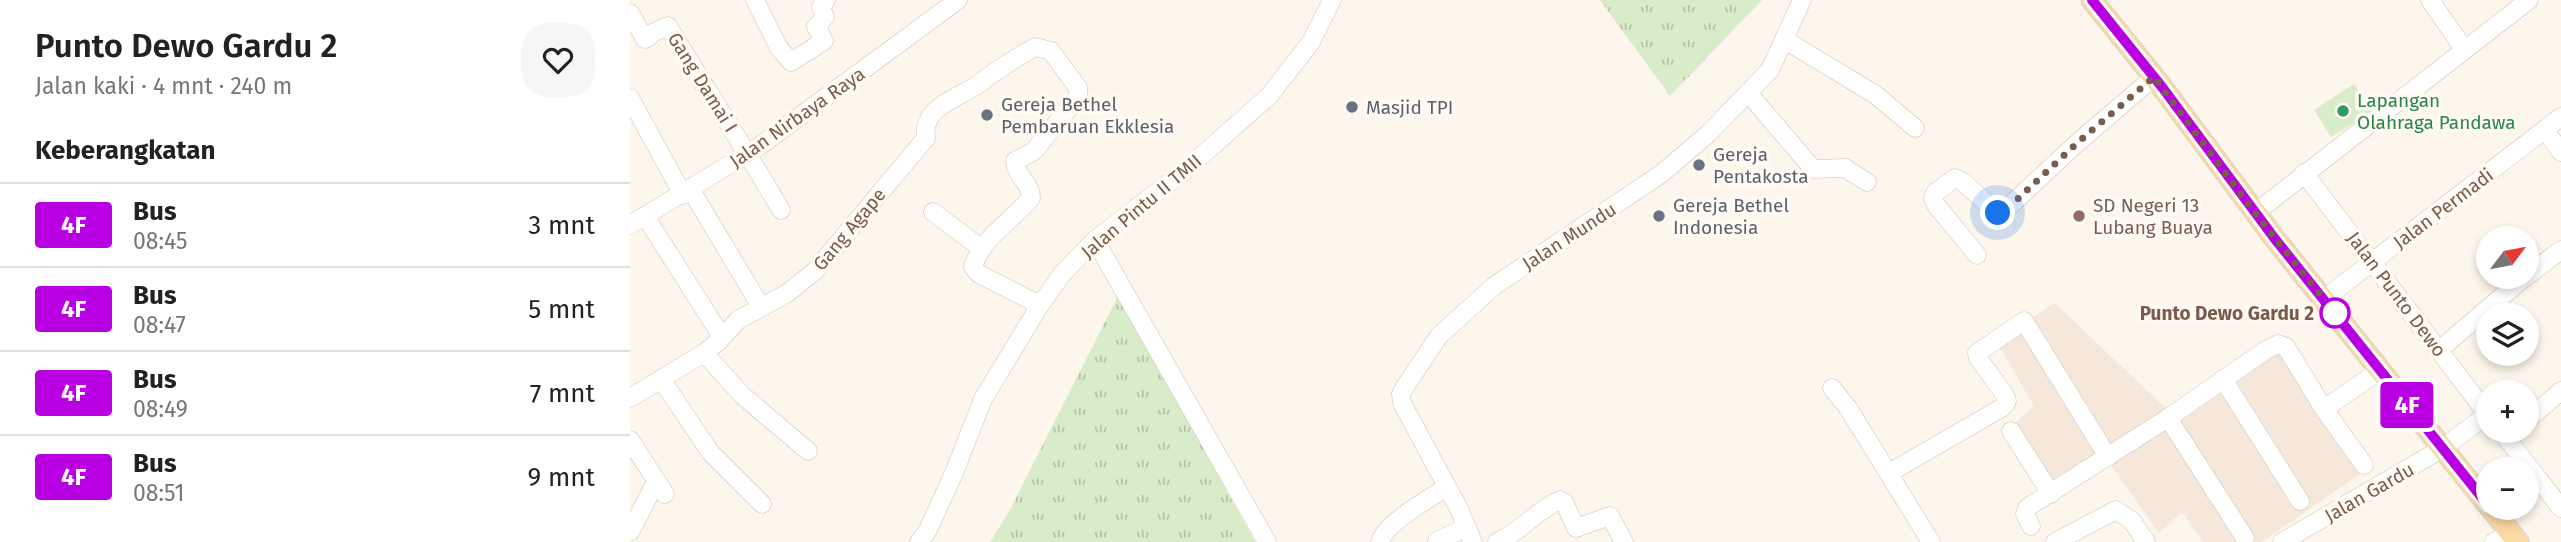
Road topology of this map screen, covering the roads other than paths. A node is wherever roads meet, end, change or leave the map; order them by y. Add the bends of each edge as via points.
1 (755, 0) edge
2 (826, 0) edge
3 (958, 0) edge
4 (1332, 0) edge
5 (1802, 0) edge
6 (2092, 0) edge
7 (2430, 0) edge
8 (2529, 0) edge
9 (630, 12) edge
10 (1785, 40) junction
11 (2465, 50) junction
12 (2154, 77) junction
13 (1749, 94) junction
14 (630, 98) edge
15 (2561, 117) edge
16 (1915, 128) dead end
17 (2544, 130) junction
18 (2561, 152) edge
19 (748, 153) junction
20 (2304, 173) junction
21 (1867, 182) dead end
22 (687, 192) junction
23 (781, 209) dead end
24 (933, 212) dead end
25 (2255, 213) junction
26 (638, 221) edge
27 (1095, 240) junction
28 (982, 249) junction
29 (2561, 250) edge
30 (1977, 255) dead end
31 (2372, 261) junction
32 (2539, 267) edge
33 (2512, 289) edge
34 (2324, 299) junction
35 (1040, 305) junction
36 (761, 307) junction
37 (722, 337) junction
38 (2439, 350) junction
39 (704, 353) junction
40 (2379, 371) junction
41 (661, 379) junction
42 (2222, 379) junction
43 (1832, 388) dead end
44 (2561, 391) edge
45 (630, 398) edge
46 (2476, 399) edge
47 (2324, 409) junction
48 (2539, 410) edge
49 (2168, 418) junction
50 (2476, 424) edge
51 (2011, 431) dead end
52 (630, 440) edge
53 (2514, 443) edge
54 (2443, 449) junction
55 (808, 451) dead end
56 (2108, 457) junction
57 (2364, 465) dead end
58 (1889, 473) junction
59 (1447, 487) junction
60 (2476, 489) edge
61 (2051, 494) junction
62 (2300, 501) dead end
63 (762, 504) dead end
64 (2561, 508) edge
65 (2497, 520) edge
66 (2031, 526) dead end
67 (630, 532) edge
68 (1470, 535) edge
69 (2245, 538) dead end
70 (2507, 539) edge
71 (1508, 540) edge
72 (1437, 541) edge
73 (919, 542) edge
74 (1267, 542) edge
75 (1380, 542) edge
76 (1624, 542) edge
77 (1931, 542) edge
78 (2055, 542) edge
79 (2146, 542) edge
80 (2282, 542) edge

1 - 2 street via 790,62 824,41 816,27 825,17 821,7
3 - 19 street, Jalan Nirbaya Raya
4 - 27 street, Jalan Pintu II TMII via 1311,42 1269,96 1182,173
5 - 10 street, Jalan Mundu
6 - 12 main road
7 - 11 street
8 - 11 street
9 - 19 street, Gang Damai I via 645,39 668,26
10 - 13 street, Jalan Mundu via 1770,70
10 - 16 street via 1876,96
11 - 20 street
12 - 25 main road
12 - 30 street via 2002,213 1955,178 1935,193 1936,205
13 - 21 street via 1813,169 1845,168
13 - 59 street, Jalan Mundu via 1661,174 1504,279 1439,336 1400,399
14 - 22 street
15 - 17 street, Jalan Permadi
17 - 18 street
17 - 31 street, Jalan Permadi
19 - 22 street, Jalan Nirbaya Raya
19 - 23 street
20 - 25 street
20 - 31 street, Jalan Punto Dewo
22 - 26 street, Jalan Nirbaya Raya
22 - 36 street
24 - 28 street
25 - 34 main road
26 - 37 street
27 - 35 street, Jalan Pintu II TMII
27 - 74 street
28 - 35 street via 973,265 976,272
28 - 36 street, Gang Agape via 1031,198 1030,186 1015,161 1034,150 1078,97 1078,88 1051,51 1035,47 953,96 930,117 926,138 821,266
29 - 32 street
31 - 34 street, Jalan Permadi
31 - 38 street, Jalan Punto Dewo
33 - 38 street
34 - 40 main road
35 - 73 street, Jalan Pintu II TMII via 983,399 954,473
36 - 37 street, Gang Agape via 738,320
37 - 39 street, Gang Agape
38 - 46 street, Jalan Punto Dewo
39 - 41 street, Gang Agape
39 - 55 street via 742,395
40 - 47 street
40 - 54 main road
41 - 45 street, Gang Agape
41 - 63 street via 710,452
42 - 47 street via 2278,344 2286,347
42 - 49 street
42 - 62 street
43 - 58 street
44 - 48 street
47 - 57 street
49 - 56 street
49 - 69 street
50 - 54 street, Jalan Gardu
51 - 61 street
52 - 67 street via 660,488
53 - 64 street
54 - 60 main road
54 - 80 street, Jalan Gardu
56 - 58 street via 2024,321 1977,353 2005,396 2003,407
56 - 61 street
58 - 77 street
59 - 68 street
59 - 75 street via 1397,522
61 - 66 street via 2025,510
65 - 70 main road
68 - 72 street
71 - 76 street via 1543,508 1560,500 1576,528 1611,516
78 - 79 street via 2116,510 2132,521

